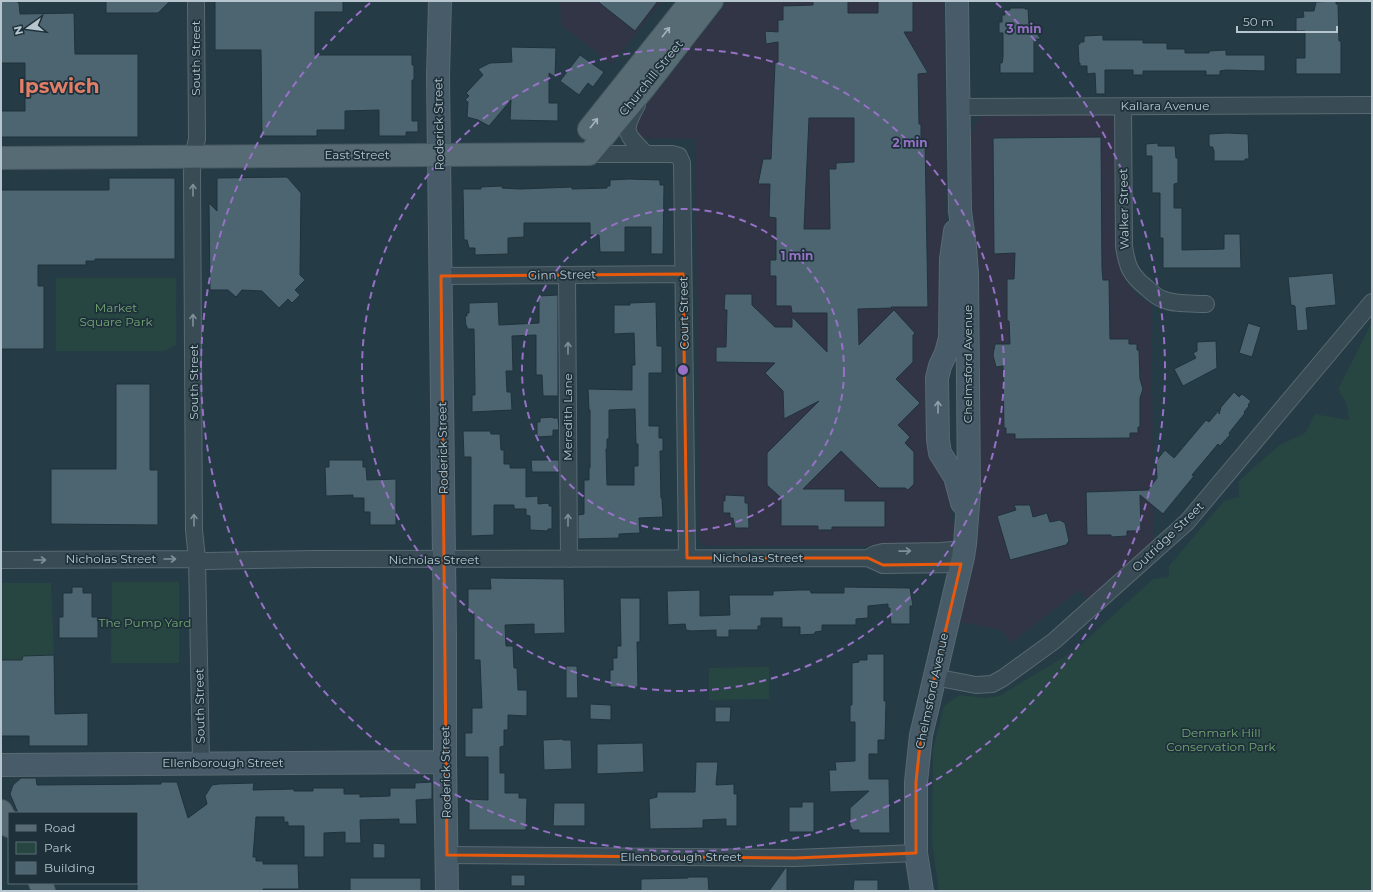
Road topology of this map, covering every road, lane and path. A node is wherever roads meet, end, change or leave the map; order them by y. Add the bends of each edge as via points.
1 (196, 1) edge
2 (691, 1) edge
3 (712, 1) edge
4 (957, 1) edge
5 (440, 2) edge
6 (645, 87) junction
7 (1372, 105) edge
8 (1123, 106) junction
9 (958, 107) junction
10 (579, 154) junction
11 (646, 154) junction
12 (439, 155) junction
13 (193, 156) junction
14 (1, 158) edge
15 (683, 188) joint
16 (960, 215) junction
17 (568, 274) junction
18 (683, 274) junction
19 (441, 276) junction
20 (1372, 302) edge
21 (1206, 304) dead end
22 (968, 358) junction
23 (941, 363) junction
24 (968, 436) junction
25 (939, 451) junction
26 (966, 517) junction
27 (962, 557) junction
28 (687, 558) junction
29 (197, 559) junction
30 (569, 559) junction
31 (1, 560) edge
32 (444, 560) junction
33 (934, 677) junction
34 (445, 762) junction
35 (201, 763) junction
36 (1, 765) edge
37 (1, 811) edge
38 (8, 824) edge
39 (916, 853) junction
40 (447, 855) junction
41 (447, 891) edge
42 (922, 891) edge

1 - 13 street, South Street via 197,139
10 -> 2 main road, Churchill Street
3 - 6 main road, Churchill Street
4 - 9 street, Chelmsford Avenue
5 - 12 street, Roderick Street
6 - 10 main road, Churchill Street
6 - 11 street via 628,121 628,130 630,137
7 - 8 street, Kallara Avenue
8 - 9 street, Kallara Avenue
8 - 21 street, Walker Street via 1126,261 1132,275 1163,300
9 - 16 street, Chelmsford Avenue
10 - 11 street, East Street
10 - 12 main road, East Street
11 - 15 street, East Street via 679,156
12 - 13 main road, East Street
12 - 19 street, Roderick Street
13 - 14 main road, East Street
29 -> 13 street, South Street via 194,522
15 - 18 street, Court Street
16 - 22 street, Chelmsford Avenue via 967,266
16 - 23 street, Chelmsford Avenue via 951,259 949,345
17 - 18 street, Ginn Street
17 - 19 street, Ginn Street
30 -> 17 street, Meredith Lane
18 - 28 street, Court Street
19 - 32 street, Roderick Street
20 - 33 street, Outridge Street via 1187,522 1054,641 992,684 976,685
22 - 23 street via 956,355
22 - 24 street, Chelmsford Avenue
25 -> 23 street, Chelmsford Avenue via 937,378
24 - 25 street via 957,454 948,456
24 - 26 street, Chelmsford Avenue via 969,492
25 - 26 street, Chelmsford Avenue via 954,476
26 - 27 street, Chelmsford Avenue
27 - 28 street, Nicholas Street via 941,551 880,552 868,558
27 - 33 street, Chelmsford Avenue
28 - 30 street, Nicholas Street
31 -> 29 street, Nicholas Street
29 - 32 street, Nicholas Street
29 - 35 street, South Street
30 - 32 street, Nicholas Street
32 - 34 street, Roderick Street
33 - 39 street, Chelmsford Avenue via 921,735 917,770
34 - 35 street, Ellenborough Street
34 - 40 street, Roderick Street
35 - 36 street, Ellenborough Street
37 - 38 main road
39 - 40 street, Ellenborough Street via 796,858
39 - 42 street, Chelmsford Avenue
40 - 41 street, Roderick Street

